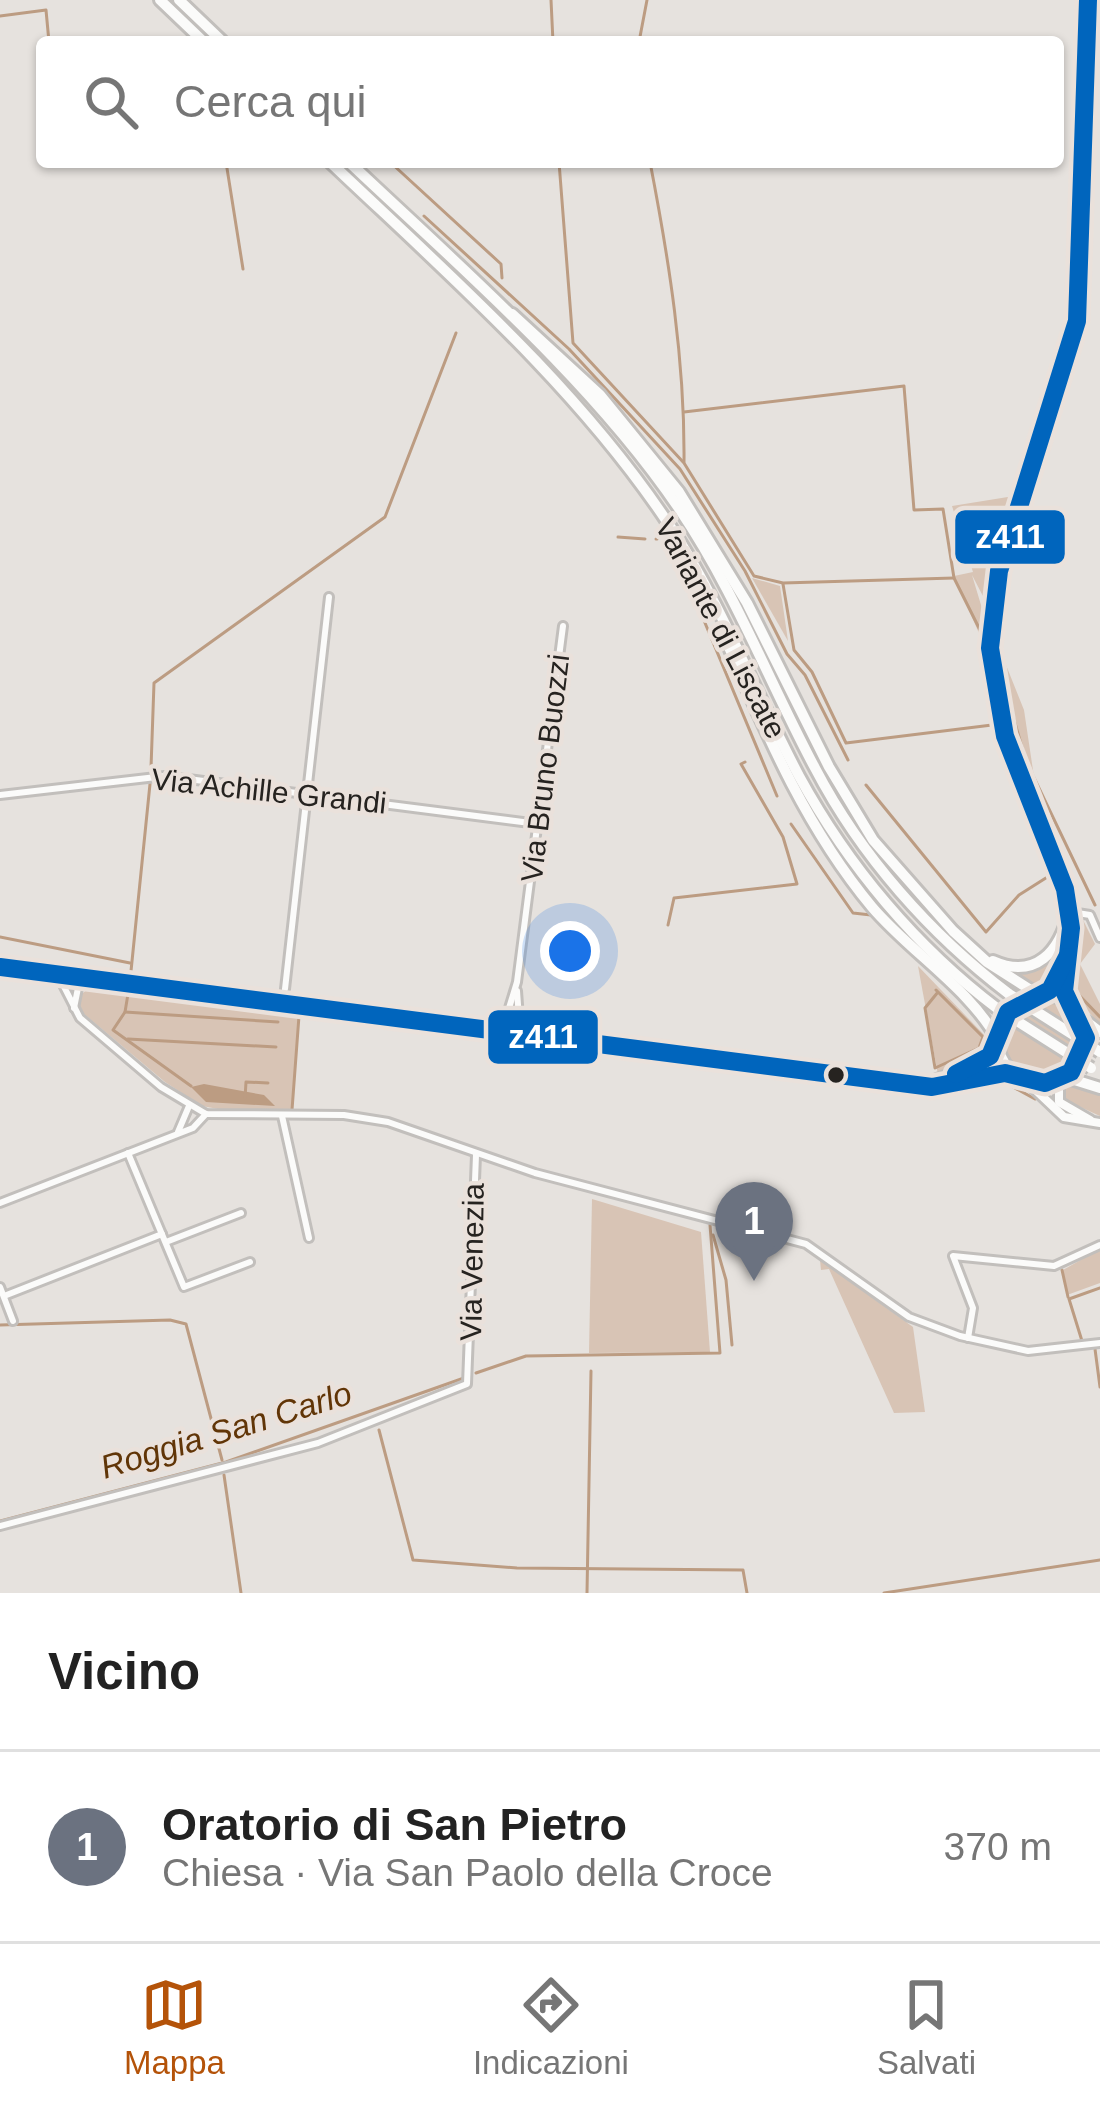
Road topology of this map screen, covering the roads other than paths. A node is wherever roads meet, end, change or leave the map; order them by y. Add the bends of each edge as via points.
1 (160, 0) edge
2 (179, 0) edge
3 (1088, 0) edge
4 (198, 36) edge
5 (217, 36) edge
6 (336, 168) edge
7 (355, 168) edge
8 (494, 303) junction
9 (609, 443) junction
10 (329, 597) dead end
11 (563, 626) dead end
12 (306, 793) junction
13 (0, 795) edge
14 (538, 824) junction
15 (1070, 912) junction
16 (944, 921) junction
17 (1100, 938) edge
18 (1068, 956) junction
19 (0, 967) edge
20 (58, 975) junction
21 (80, 978) junction
22 (517, 982) junction
23 (285, 989) dead end
24 (1040, 996) junction
25 (75, 1011) junction
26 (1074, 1011) junction
27 (502, 1031) junction
28 (1100, 1032) edge
29 (520, 1033) junction
30 (998, 1042) junction
31 (1100, 1052) edge
32 (1095, 1070) edge
33 (1021, 1077) junction
34 (1062, 1078) junction
35 (911, 1084) junction
36 (1100, 1088) edge
37 (189, 1106) junction
38 (206, 1114) junction
39 (282, 1116) junction
40 (1099, 1123) edge
41 (175, 1134) junction
42 (128, 1153) junction
43 (476, 1156) junction
44 (0, 1203) edge
45 (241, 1213) dead end
46 (309, 1238) dead end
47 (164, 1239) junction
48 (1100, 1245) edge
49 (250, 1262) dead end
50 (0, 1287) edge
51 (4, 1296) junction
52 (13, 1321) dead end
53 (968, 1338) junction
54 (1100, 1343) edge
55 (0, 1526) edge

1 - 4 highway
2 - 5 highway
3 - 15 main road via 1077,321 1000,568 991,639 1003,729
6 - 9 highway, Variante di Liscate
7 - 8 highway, Variante di Liscate
8 - 16 highway via 528,324 591,386 679,492 747,603 856,815
8 - 31 highway, Variante di Liscate, bridge via 592,399 670,495 729,591 816,771 896,886 967,961
9 - 30 highway via 699,583 788,782 825,844
9 - 32 highway, Variante di Liscate, bridge via 695,567 801,779 888,907 953,974
10 - 12 street
11 - 14 street, Via Bruno Buozzi
12 - 13 street, Via Achille Grandi via 143,775
12 - 14 street, Via Achille Grandi
12 - 23 street
14 - 22 street, Via Bruno Buozzi
15 - 16 highway via 1054,951 1021,968 989,958
15 - 17 street via 1090,915
15 - 18 main road
16 - 24 highway
18 - 24 main road
18 - 26 main road via 1064,991
19 - 20 main road
20 - 21 main road
20 - 25 street
21 - 25 street
21 - 27 main road
22 - 27 street, Via Bruno Buozzi
22 - 29 street, Via Bruno Buozzi
24 - 26 main road
24 - 30 main road via 1009,1011
25 - 37 street
26 - 28 highway
26 - 34 main road via 1084,1050
27 - 29 main road
29 - 35 main road
30 - 33 main road
30 - 35 main road via 982,1063
33 - 34 main road
33 - 35 main road
33 - 40 main road via 1064,1117
34 - 36 highway
34 - 40 main road via 1059,1102
37 - 38 street
37 - 41 street
38 - 39 street
38 - 41 street
39 - 43 street via 374,1119
39 - 46 street
41 - 42 street
42 - 44 street
42 - 47 street
43 - 53 street via 806,1244 915,1320
43 - 55 street, Via Venezia via 466,1384 318,1443
45 - 47 street
47 - 49 street via 184,1287
47 - 51 street
48 - 53 street via 1059,1265 953,1256 973,1309
50 - 51 street
51 - 52 street
53 - 54 street via 1028,1351

